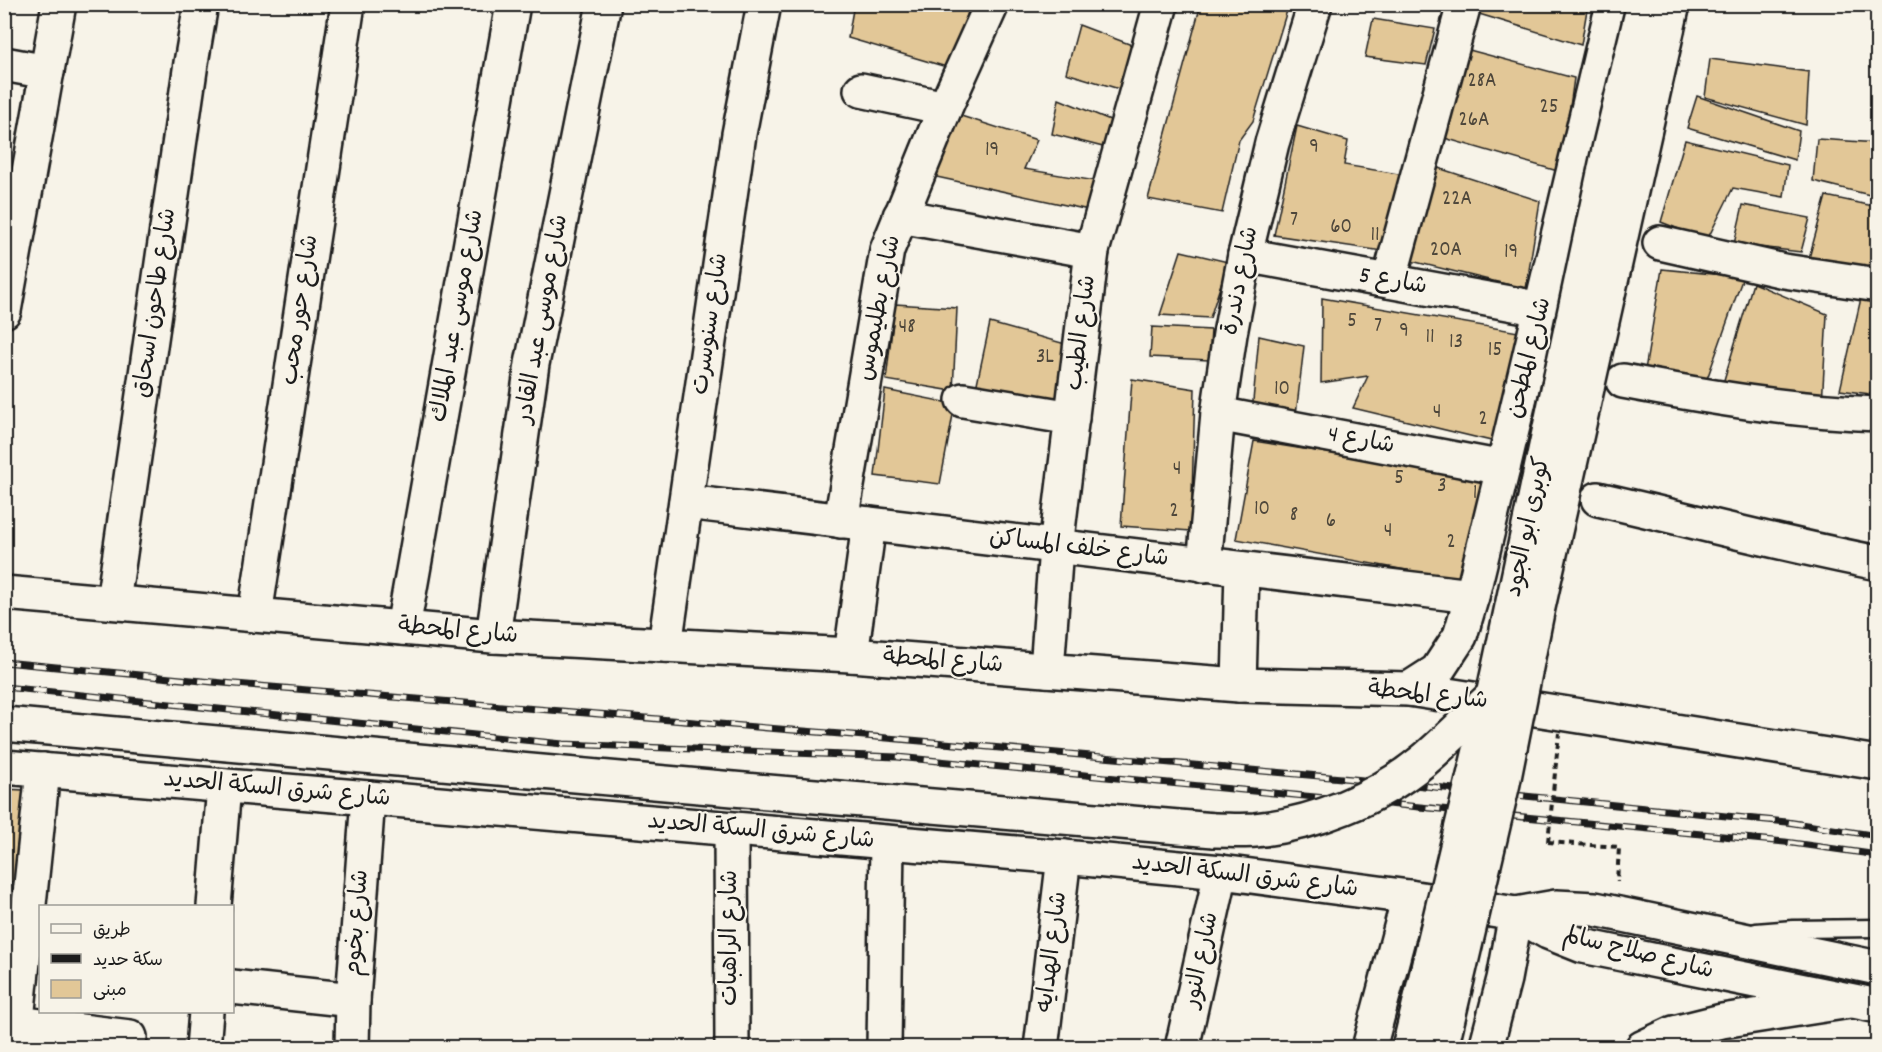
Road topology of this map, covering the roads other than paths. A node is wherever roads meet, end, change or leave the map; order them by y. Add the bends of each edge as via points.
1 (59, 4) edge
2 (201, 4) edge
3 (348, 4) edge
4 (513, 4) edge
5 (604, 4) edge
6 (764, 4) edge
7 (1161, 4) edge
8 (1316, 4) edge
9 (1464, 4) edge
10 (1613, 4) edge
11 (1644, 4) edge
12 (1673, 4) edge
13 (985, 6) edge
14 (4, 64) edge
15 (47, 72) junction
16 (861, 90) dead end
17 (945, 108) junction
18 (900, 216) junction
19 (1660, 243) dead end
20 (1092, 251) junction
21 (1245, 255) junction
22 (1389, 281) junction
23 (1878, 285) edge
24 (1542, 309) junction
25 (4, 311) edge
26 (1623, 381) dead end
27 (963, 400) dead end
28 (1218, 414) junction
29 (1878, 414) edge
30 (1072, 418) junction
31 (1503, 468) junction
32 (1598, 499) dead end
33 (686, 502) junction
34 (855, 523) junction
35 (1056, 547) junction
36 (1878, 563) edge
37 (1204, 565) junction
38 (1242, 569) junction
39 (4, 593) edge
40 (1472, 596) junction
41 (113, 602) junction
42 (255, 615) junction
43 (403, 628) junction
44 (493, 636) junction
45 (665, 645) junction
46 (851, 655) junction
47 (1047, 670) junction
48 (1239, 685) junction
49 (1409, 689) junction
50 (1493, 696) junction
51 (4, 724) edge
52 (1878, 763) edge
53 (4, 767) edge
54 (43, 770) junction
55 (224, 786) junction
56 (368, 798) junction
57 (731, 829) junction
58 (887, 843) junction
59 (1064, 857) junction
60 (1221, 872) junction
61 (1409, 897) junction
62 (214, 905) edge
63 (1516, 914) junction
64 (1878, 928) edge
65 (1727, 935) junction
66 (1878, 968) edge
67 (234, 987) edge
68 (353, 1000) junction
69 (1864, 1003) edge
70 (206, 1013) edge
71 (1721, 1034) edge
72 (15, 1035) edge
73 (130, 1036) dead end
74 (203, 1047) edge
75 (352, 1047) edge
76 (732, 1047) edge
77 (884, 1047) edge
78 (1041, 1047) edge
79 (1182, 1047) edge
80 (1369, 1047) edge
81 (1409, 1047) edge
82 (1441, 1047) edge
83 (1486, 1047) edge
84 (1642, 1047) edge

1 - 15 street
2 - 41 street, شارع طاحون اسحاق
3 - 42 street, شارع حور محب
4 - 43 street, شارع موسى عبد الملاك
5 - 44 street, شارع موسى عبد القادر via 532,364
6 - 33 street, شارع سنوسرت via 739,134
7 - 20 street, شارع الطيب
8 - 21 street, شارع دندرة via 1272,143
9 - 22 street
10 - 24 street, شارع المطحن
11 - 50 street, كوبرى ابو الجود, bridge via 1610,145
12 - 82 street, كوبرى ابو الجود, bridge via 1537,612 1503,783
13 - 17 street, شارع بطليموس
14 - 15 street
15 - 25 street
16 - 17 street
17 - 18 street, شارع بطليموس
18 - 20 street
18 - 34 street, شارع بطليموس via 888,250
19 - 23 street via 1784,272
20 - 30 street, شارع الطيب
21 - 22 street, شارع 5
21 - 28 street, شارع دندرة
22 - 24 street, شارع 5
24 - 31 street, شارع المطحن
26 - 29 street via 1726,400
27 - 30 street
28 - 31 street, شارع 4
28 - 37 street, شارع دندرة
30 - 35 street, شارع الطيب
31 - 40 street, شارع المطحن
32 - 36 street
33 - 34 street, شارع خلف المساكن
33 - 45 street, شارع سنوسرت
34 - 35 street, شارع خلف المساكن
34 - 46 street, شارع بطليموس
35 - 37 street, شارع خلف المساكن
35 - 47 street, شارع الطيب
37 - 38 street, شارع خلف المساكن
38 - 40 street, شارع خلف المساكن
38 - 48 street
39 - 41 street, شارع المحطة
40 - 49 street, شارع المطحن via 1460,636 1437,671
41 - 42 street, شارع المحطة
42 - 43 street, شارع المحطة
43 - 44 street, شارع المحطة
44 - 45 street, شارع المحطة
45 - 46 street, شارع المحطة
46 - 47 street, شارع المحطة
47 - 48 street, شارع المحطة
48 - 49 street, شارع المحطة
49 - 52 street, شارع المحطة
50 - 51 street, bridge via 1422,762 1384,787 1300,822 1255,830 1214,830
50 - 81 street, كوبرى ابو الجود, bridge
53 - 54 street, شارع شرق السكة الحديد
54 - 55 street, شارع شرق السكة الحديد
54 - 72 street
55 - 56 street, شارع شرق السكة الحديد
55 - 62 street
56 - 57 street, شارع شرق السكة الحديد
56 - 68 street, شارع بخوم
57 - 58 street, شارع شرق السكة الحديد
57 - 76 street, شارع الراهبات
58 - 59 street, شارع شرق السكة الحديد
58 - 77 street
59 - 60 street, شارع شرق السكة الحديد
59 - 78 street, شارع الهدايه
60 - 61 street, شارع شرق السكة الحديد
60 - 79 street, شارع النور
61 - 63 street, شارع شرق السكة الحديد
61 - 80 street
63 - 65 street, شارع صلاح سالم via 1556,907 1595,909
63 - 69 street, شارع صلاح سالم via 1583,946
63 - 83 street
64 - 65 lane
65 - 66 street, شارع صلاح سالم
67 - 68 street
68 - 75 street, شارع بخوم
69 - 71 street
70 - 74 street
71 - 84 street via 1674,1033
72 - 73 street

